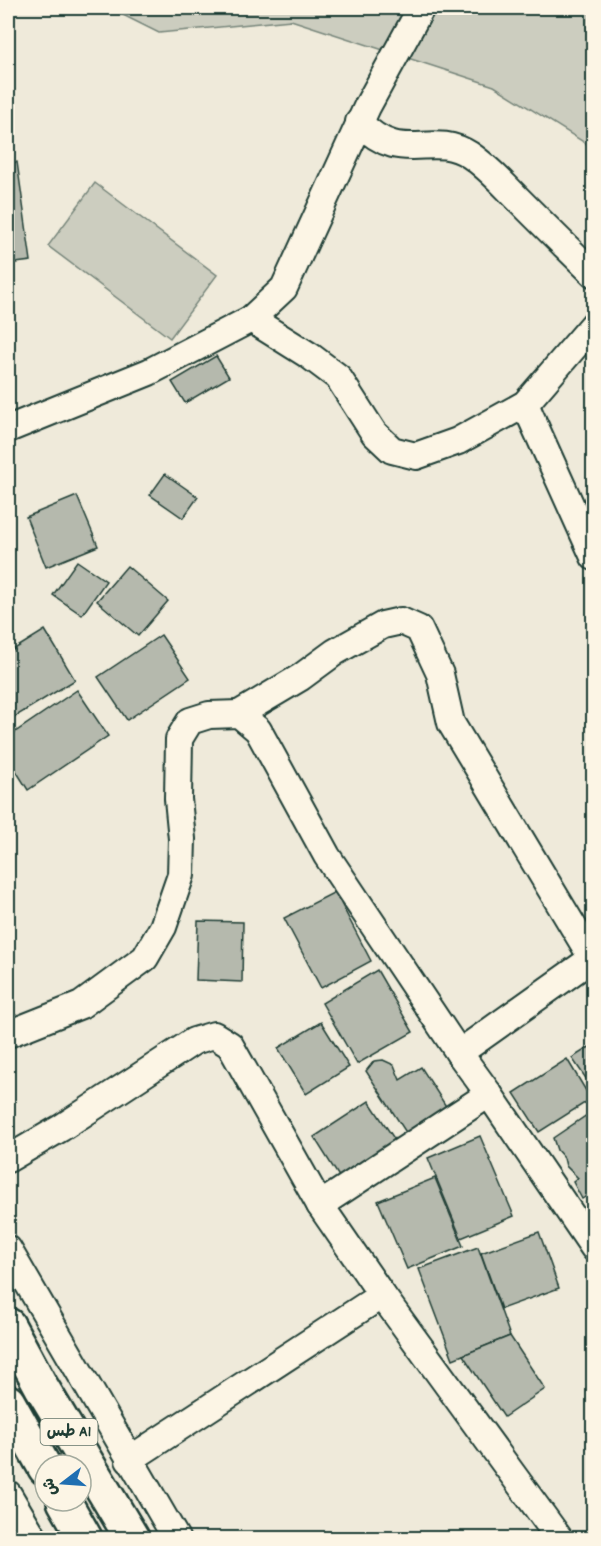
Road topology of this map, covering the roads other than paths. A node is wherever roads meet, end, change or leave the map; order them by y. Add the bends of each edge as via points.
1 (421, 8) edge
2 (360, 122) junction
3 (594, 274) edge
4 (251, 319) junction
5 (594, 324) edge
6 (525, 404) junction
7 (8, 429) edge
8 (594, 556) edge
9 (239, 714) junction
10 (593, 959) edge
11 (8, 1034) edge
12 (459, 1053) junction
13 (489, 1094) junction
14 (8, 1159) edge
15 (320, 1205) junction
16 (594, 1248) edge
17 (8, 1249) edge
18 (382, 1295) junction
19 (8, 1325) edge
20 (8, 1402) edge
21 (37, 1453) edge
22 (129, 1460) junction
23 (8, 1494) edge
24 (71, 1513) edge
25 (34, 1539) edge
26 (85, 1539) edge
27 (132, 1539) edge
28 (176, 1539) edge
29 (559, 1539) edge

1 - 2 street
2 - 3 street via 377,138 399,147 445,145 471,156
2 - 4 street via 284,288
4 - 6 street via 338,377 374,433 392,450 416,456 448,445
4 - 7 street via 149,372
5 - 6 street
6 - 8 street
9 - 10 street via 383,625 401,621 419,629 440,674 451,723
9 - 11 street via 209,715 190,721 179,739 181,875 163,927 145,958 81,1005
9 - 12 street via 258,730 327,856
10 - 12 street
12 - 13 street
13 - 15 street
13 - 16 street
14 - 15 street via 194,1041 214,1035 230,1045
15 - 18 street
17 - 22 street
18 - 22 street
18 - 29 street
19 - 27 highway, طس A1
20 - 21 highway
22 - 28 street
23 - 25 street
24 - 26 highway

